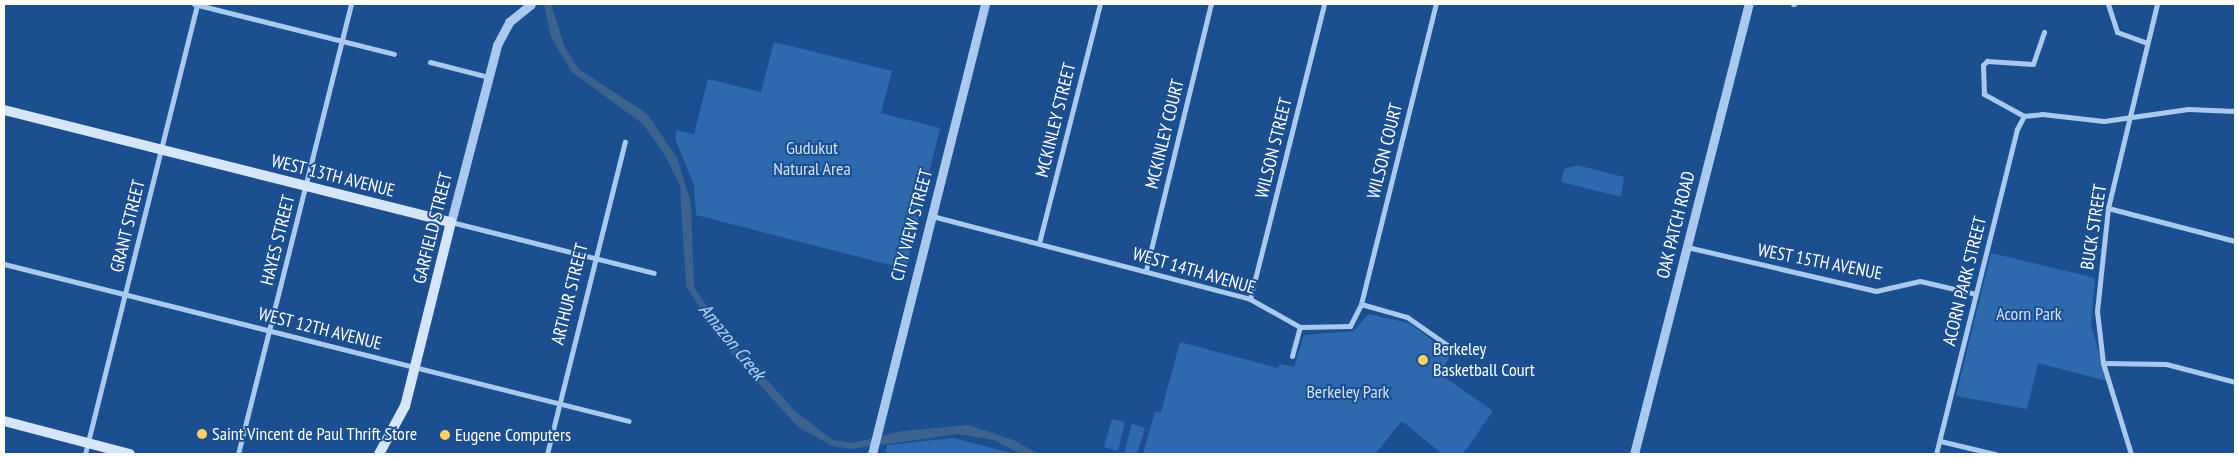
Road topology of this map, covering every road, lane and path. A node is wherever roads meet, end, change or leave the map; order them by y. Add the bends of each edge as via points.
1 (196, 4) edge
2 (351, 4) edge
3 (531, 4) edge
4 (985, 4) edge
5 (1100, 4) edge
6 (1211, 4) edge
7 (1324, 4) edge
8 (1436, 4) edge
9 (1749, 4) edge
10 (2108, 4) edge
11 (2157, 4) edge
12 (2044, 32) dead end
13 (342, 40) junction
14 (2147, 43) junction
15 (394, 54) dead end
16 (430, 62) dead end
17 (489, 77) junction
18 (4, 110) edge
19 (2235, 111) edge
20 (2024, 116) junction
21 (2129, 118) junction
22 (625, 142) dead end
23 (161, 150) junction
24 (305, 186) junction
25 (2108, 208) junction
26 (932, 216) junction
27 (451, 222) junction
28 (2235, 241) edge
29 (1039, 244) junction
30 (1687, 247) junction
31 (596, 259) junction
32 (4, 264) edge
33 (1146, 270) junction
34 (654, 273) dead end
35 (1976, 294) junction
36 (125, 295) junction
37 (1250, 299) junction
38 (1361, 304) junction
39 (1300, 327) junction
40 (269, 331) junction
41 (1453, 349) dead end
42 (1292, 356) dead end
43 (2103, 363) junction
44 (415, 367) junction
45 (2235, 382) edge
46 (560, 404) junction
47 (4, 421) edge
48 (629, 421) dead end
49 (1940, 441) junction
50 (88, 444) junction
51 (85, 454) edge
52 (130, 454) edge
53 (238, 454) edge
54 (380, 454) edge
55 (547, 454) edge
56 (872, 454) edge
57 (1634, 454) edge
58 (1936, 454) edge
59 (1995, 454) edge
60 (2131, 454) edge

1 - 13 street
1 - 23 street, GRANT STREET
2 - 13 street, HAYES STREET
3 - 17 street, GARFIELD STREET via 521,11 497,45
4 - 26 street, CITY VIEW STREET
5 - 29 street, MCKINLEY STREET
6 - 33 street, MCKINLEY COURT
7 - 37 street, WILSON STREET
8 - 38 street, WILSON COURT
9 - 30 street, OAK PATCH ROAD
10 - 14 street via 2117,32
11 - 14 street, BUCK STREET
12 - 20 street via 2036,63 1985,62 1981,87 1988,97
13 - 15 street
13 - 24 street, HAYES STREET
14 - 21 street, BUCK STREET
16 - 17 street
17 - 27 street, GARFIELD STREET
18 - 23 main road, WEST 13TH AVENUE
19 - 21 street via 2188,109
20 - 21 street
20 - 35 street, ACORN PARK STREET via 2017,129
21 - 25 street, BUCK STREET
22 - 31 street, ARTHUR STREET
23 - 24 main road, WEST 13TH AVENUE
23 - 36 street, GRANT STREET
24 - 27 main road, WEST 13TH AVENUE
24 - 40 street, HAYES STREET
25 - 28 street
25 - 43 street, BUCK STREET via 2097,311
26 - 29 street, WEST 14TH AVENUE
26 - 56 street, CITY VIEW STREET
27 - 31 street, WEST 13TH AVENUE
27 - 44 main road, GARFIELD STREET
29 - 33 street, WEST 14TH AVENUE
30 - 35 street, WEST 15TH AVENUE via 1876,291 1920,281
30 - 57 street, OAK PATCH ROAD
31 - 34 street, WEST 13TH AVENUE
31 - 46 street, ARTHUR STREET
32 - 36 street, WEST 12TH AVENUE
33 - 37 street, WEST 14TH AVENUE
35 - 49 street, ACORN PARK STREET
36 - 40 street, WEST 12TH AVENUE
36 - 50 street, GRANT STREET
37 - 39 street, WEST 14TH AVENUE
38 - 39 street via 1350,326
38 - 41 street via 1407,317
39 - 42 street
40 - 44 street, WEST 12TH AVENUE
40 - 53 street, HAYES STREET
43 - 45 street via 2166,364
43 - 60 street, BUCK STREET
44 - 46 street, WEST 12TH AVENUE
44 - 54 main road, GARFIELD STREET via 401,418
46 - 48 street, WEST 12TH AVENUE
46 - 55 street, ARTHUR STREET
47 - 50 main road
49 - 58 street, ACORN PARK STREET
49 - 59 street
50 - 51 street, GRANT STREET
50 - 52 main road

